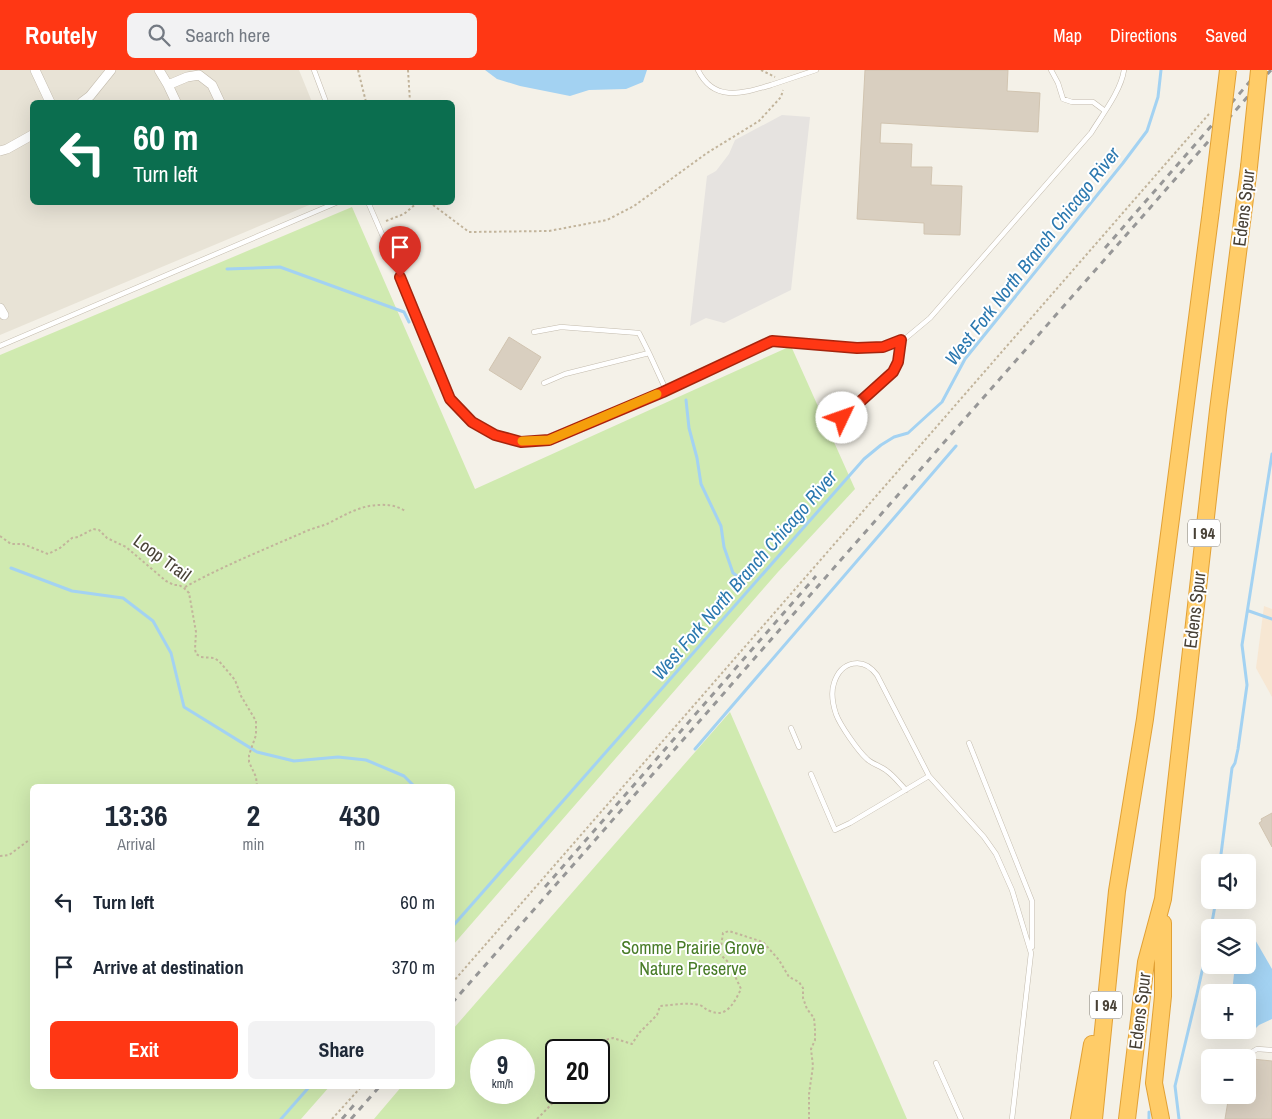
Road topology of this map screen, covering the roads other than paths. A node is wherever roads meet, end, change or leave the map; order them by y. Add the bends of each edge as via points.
1 (35, 70) edge
2 (111, 70) edge
3 (158, 70) edge
4 (314, 70) edge
5 (698, 70) edge
6 (816, 70) edge
7 (1052, 70) edge
8 (1124, 70) edge
9 (1228, 70) edge
10 (1259, 70) edge
11 (168, 85) junction
12 (49, 100) edge
13 (85, 100) edge
14 (175, 100) edge
15 (219, 100) edge
16 (325, 100) edge
17 (1106, 111) junction
18 (30, 136) edge
19 (0, 150) edge
20 (331, 205) edge
21 (369, 205) edge
22 (534, 332) dead end
23 (901, 340) junction
24 (0, 346) edge
25 (649, 353) junction
26 (544, 383) dead end
27 (666, 390) junction
28 (842, 418) dead end
29 (791, 728) dead end
30 (969, 743) dead end
31 (799, 746) dead end
32 (811, 774) dead end
33 (928, 776) junction
34 (906, 790) junction
35 (1117, 891) junction
36 (1162, 899) junction
37 (1031, 952) junction
38 (1272, 1050) edge
39 (1256, 1051) edge
40 (936, 1063) dead end
41 (961, 1119) edge
42 (1012, 1119) edge
43 (1079, 1119) edge
44 (1094, 1119) edge
45 (1127, 1119) edge
46 (1161, 1119) edge

1 - 12 street
2 - 13 street
3 - 11 street
4 - 16 lane
5 - 6 lane via 715,89 728,94 743,93
7 - 17 lane via 1063,99 1093,102
8 - 17 lane
9 - 35 highway, Edens Spur / I 94, bridge via 1145,719
10 - 36 highway, Edens Spur / I 94, bridge
11 - 14 street
11 - 15 street via 199,75 212,85
17 - 23 lane via 1091,133 930,318
18 - 19 street
20 - 24 lane
21 - 27 lane via 450,399 472,422 495,435 521,442 549,440
22 - 25 lane via 561,327 639,334
23 - 27 lane via 883,347 857,348 772,341
23 - 28 lane via 893,372
25 - 26 lane via 565,374
25 - 27 lane
29 - 31 lane
30 - 37 lane via 1032,901
32 - 34 lane via 835,830
33 - 34 lane
33 - 34 lane via 871,667 865,663 854,663 843,668 833,685 836,716 867,759 887,771
33 - 37 lane via 996,854 1012,890
35 - 43 highway
35 - 44 highway, Edens Spur / I 94
36 - 45 highway, Edens Spur / I 94 via 1146,962
36 - 46 highway via 1163,996 1154,1083
37 - 42 lane
38 - 39 lane
40 - 41 lane

